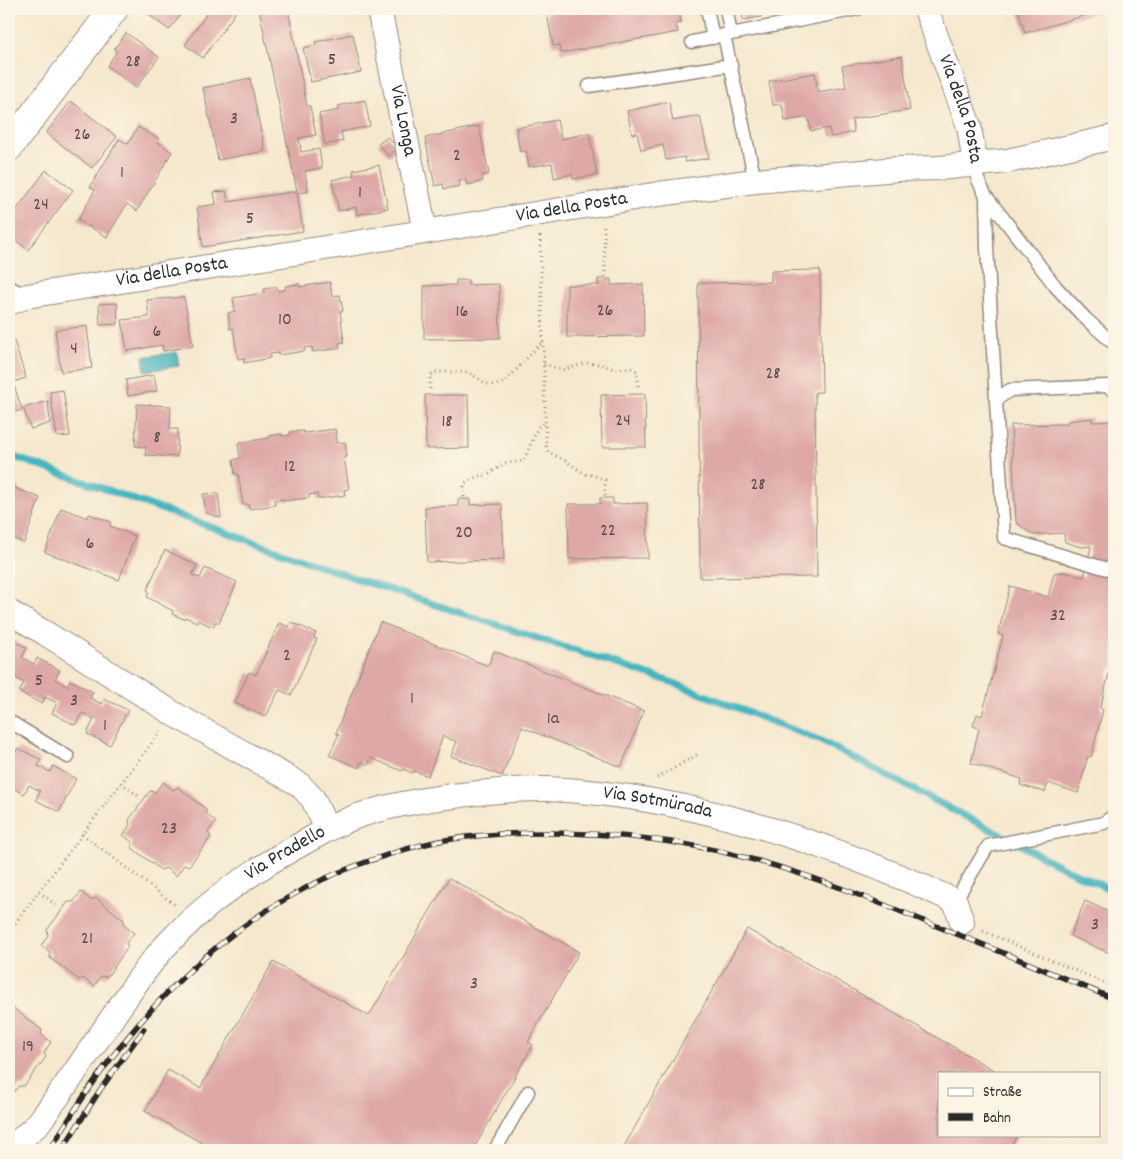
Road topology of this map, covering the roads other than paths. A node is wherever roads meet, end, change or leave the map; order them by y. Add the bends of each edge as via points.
1 (114, 9) edge
2 (379, 9) edge
3 (707, 9) edge
4 (726, 9) edge
5 (858, 9) edge
6 (926, 9) edge
7 (723, 36) junction
8 (692, 42) dead end
9 (731, 65) junction
10 (590, 86) dead end
11 (1114, 137) edge
12 (9, 147) edge
13 (976, 164) junction
14 (755, 181) junction
15 (986, 196) junction
16 (425, 231) junction
17 (15, 295) edge
18 (1114, 344) edge
19 (1114, 391) edge
20 (996, 400) junction
21 (1114, 571) edge
22 (9, 612) edge
23 (9, 721) edge
24 (68, 757) dead end
25 (1114, 815) edge
26 (327, 829) junction
27 (958, 911) joint
28 (528, 1092) dead end
29 (9, 1148) edge
30 (495, 1150) edge

1 - 12 main road
2 - 16 street, Via Longa
3 - 7 lane
4 - 7 lane
5 - 7 lane
6 - 13 street, Via della Posta via 967,120
7 - 8 lane
7 - 9 lane
9 - 10 lane
9 - 14 lane
11 - 13 street
13 - 14 street, Via della Posta
13 - 15 lane via 978,180
14 - 16 street, Via della Posta
15 - 18 lane via 1056,287
15 - 20 lane
16 - 17 street, Via della Posta
19 - 20 lane via 1107,386 1010,390
20 - 21 lane via 1004,538
22 - 26 street, Via Pradello via 174,714 299,784 312,799
23 - 24 lane
25 - 27 lane via 1104,823 988,846
26 - 27 street, Via Sotmürada via 384,808 431,798 546,789 626,797 702,811 790,835 906,878
26 - 29 street, Via Pradello via 232,885 174,937 152,960 37,1125
28 - 30 lane

